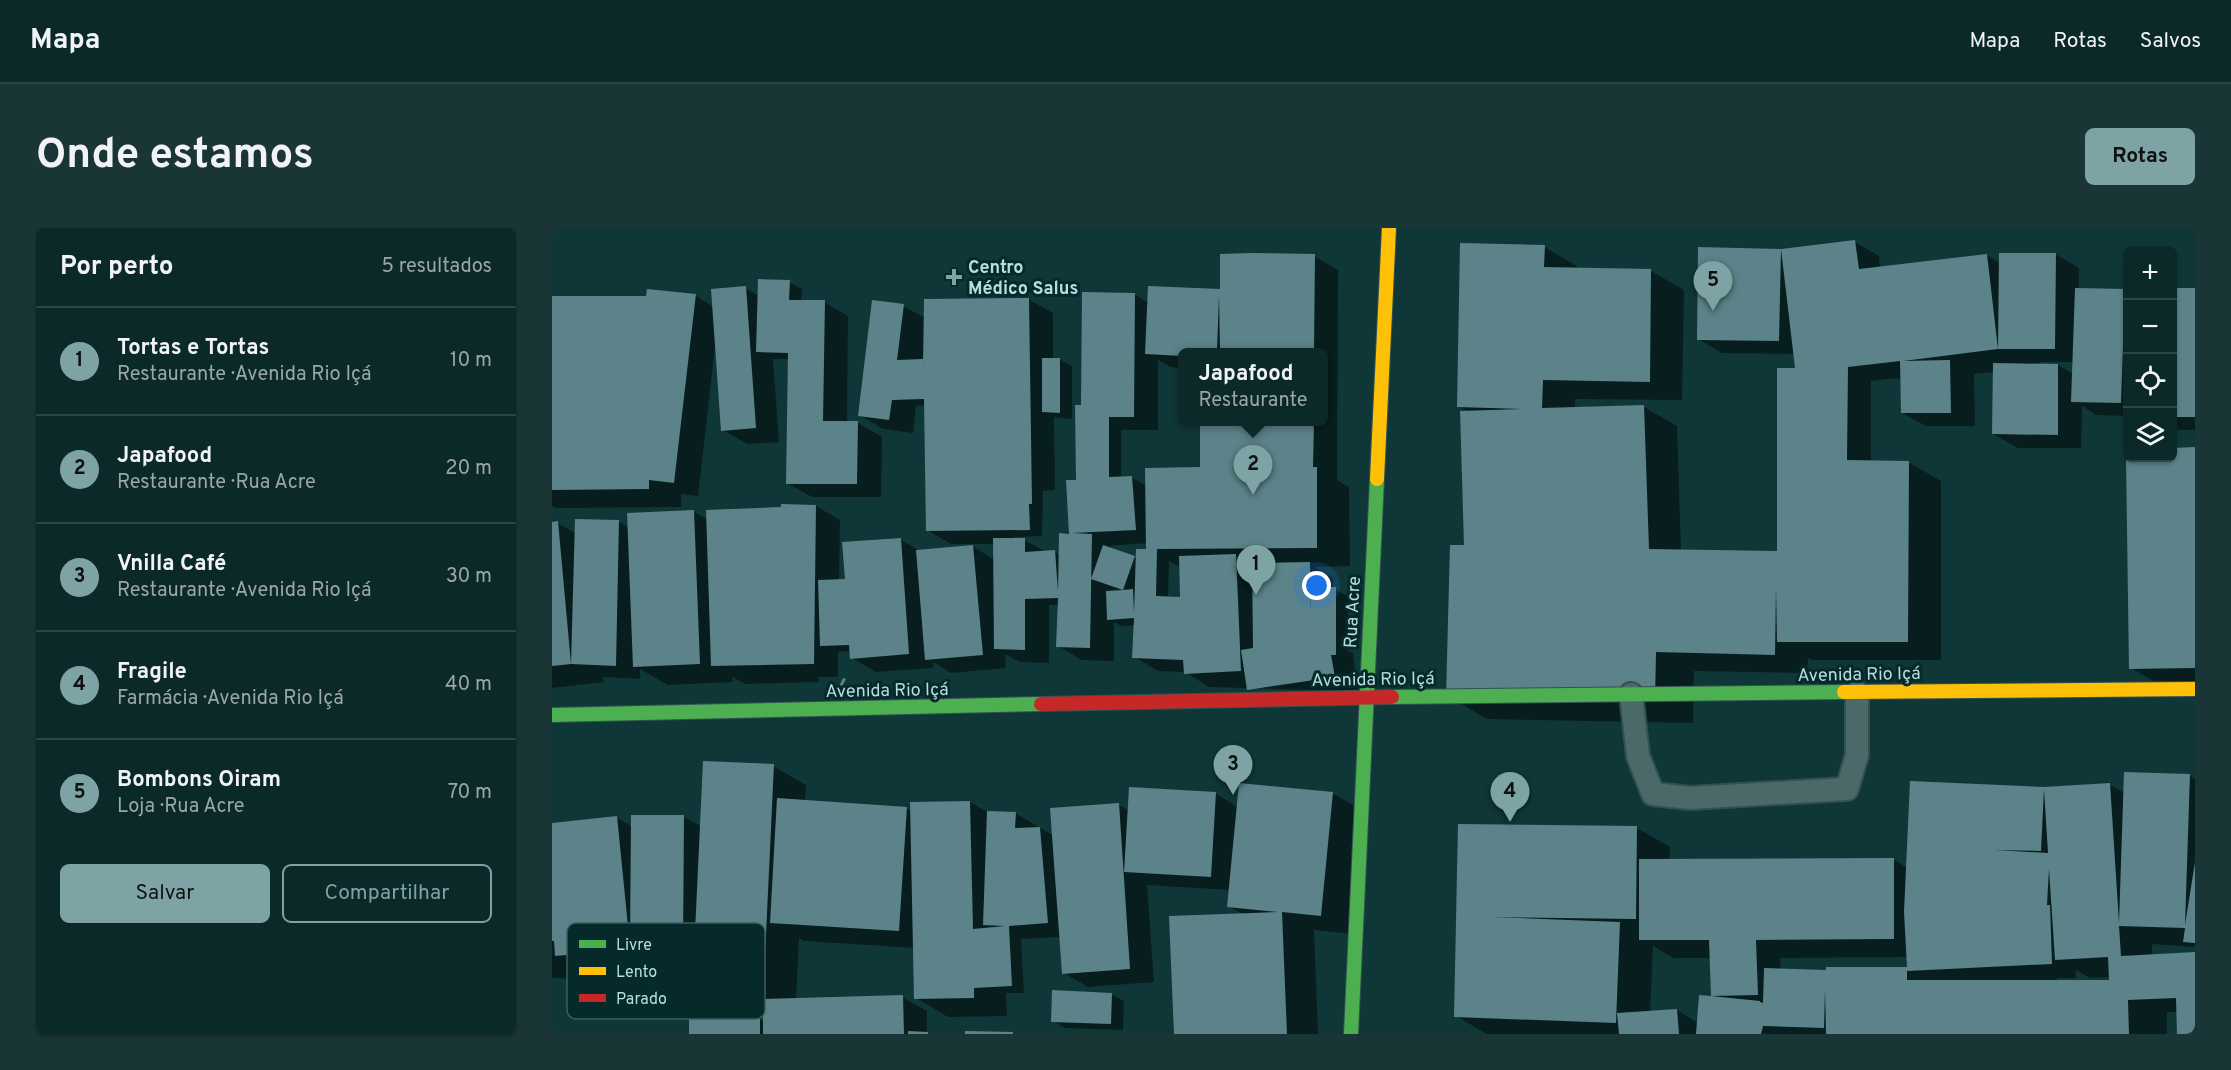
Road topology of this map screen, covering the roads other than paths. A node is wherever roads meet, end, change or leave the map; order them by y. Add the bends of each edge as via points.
1 (1389, 228) edge
2 (2195, 689) edge
3 (1857, 693) junction
4 (1631, 694) junction
5 (1366, 697) junction
6 (552, 715) edge
7 (1350, 1034) edge

1 - 5 street, Rua Acre
2 - 3 street, Avenida Rio Içá
3 - 4 street, Avenida Rio Içá
3 - 4 lane via 1857,754 1847,789 1690,798 1653,794 1638,756
4 - 5 street, Avenida Rio Içá
5 - 6 street, Avenida Rio Içá
5 - 7 street, Rua Acre

